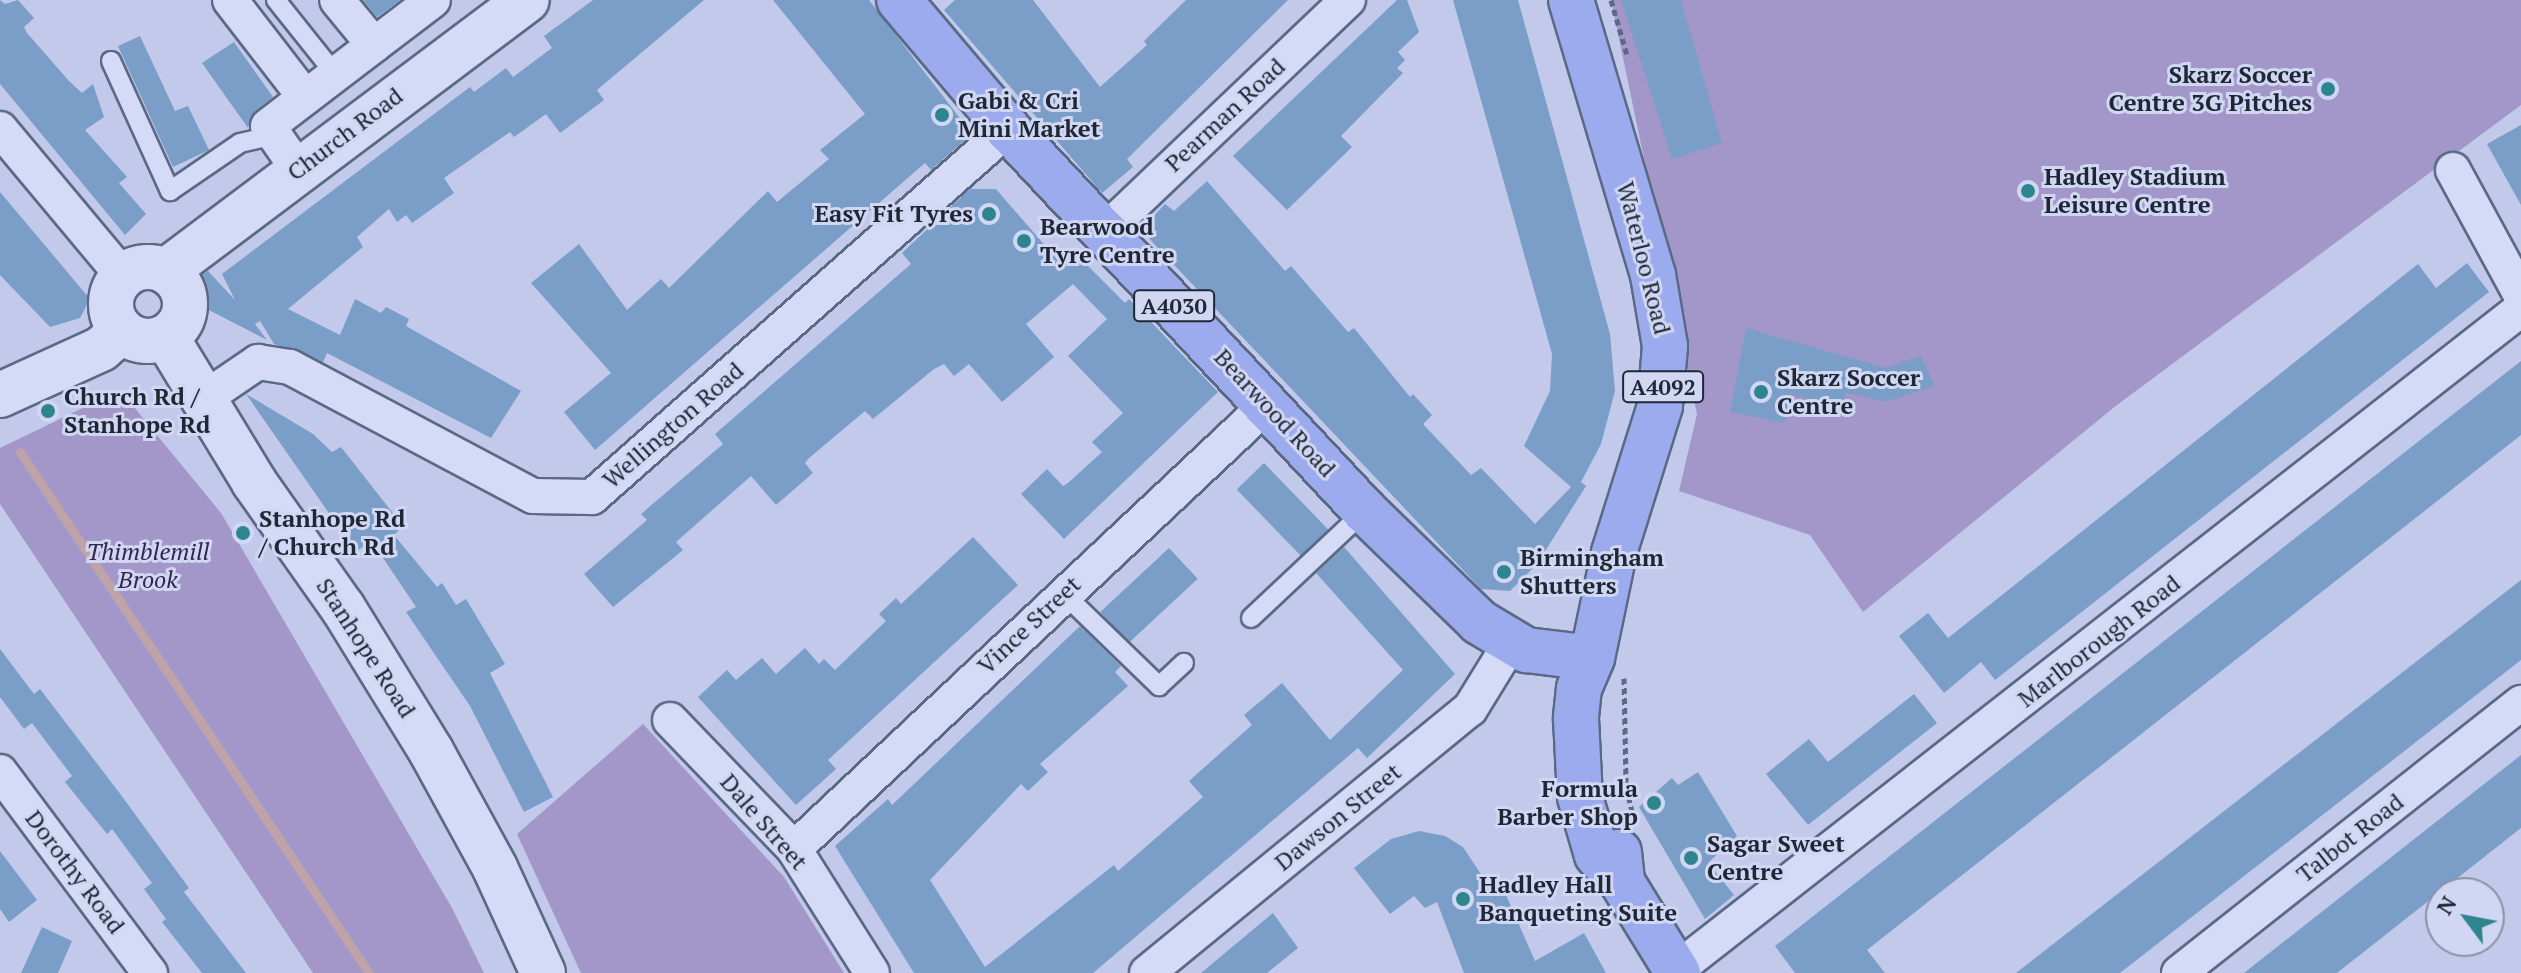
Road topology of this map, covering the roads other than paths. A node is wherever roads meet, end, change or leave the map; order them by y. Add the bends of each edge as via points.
1 (230, 0) edge
2 (276, 0) edge
3 (337, 0) edge
4 (527, 0) edge
5 (1348, 0) edge
6 (1571, 0) edge
7 (430, 1) edge
8 (913, 5) edge
9 (374, 45) junction
10 (111, 61) dead end
11 (335, 74) junction
12 (305, 97) junction
13 (0, 129) edge
14 (1008, 129) junction
15 (286, 152) junction
16 (2453, 170) dead end
17 (1104, 232) junction
18 (166, 271) junction
19 (123, 276) junction
20 (2521, 295) edge
21 (2521, 309) edge
22 (122, 331) junction
23 (166, 337) junction
24 (0, 395) edge
25 (202, 400) junction
26 (1268, 404) junction
27 (1365, 511) junction
28 (1063, 593) junction
29 (1251, 618) dead end
30 (1510, 644) junction
31 (1592, 658) junction
32 (1184, 663) dead end
33 (2521, 703) edge
34 (670, 720) dead end
35 (0, 772) edge
36 (794, 849) junction
37 (1677, 972) edge
38 (150, 973) edge
39 (543, 973) edge
40 (872, 973) edge
41 (1147, 973) edge
42 (2179, 973) edge

1 - 12 street
2 - 11 lane
3 - 9 street
4 - 15 street, Church Road
5 - 17 street, Pearman Road
6 - 31 main road, Waterloo Road / A4092 via 1653,275 1665,346 1660,406 1614,553
7 - 9 street
8 - 14 main road, Bearwood Road / A4030
9 - 11 street
10 - 15 lane via 170,191 240,143
11 - 12 street
12 - 15 street via 268,126
13 - 19 street
14 - 17 main road, Bearwood Road / A4030
14 - 25 street, Wellington Road via 592,497 533,496 290,367 258,362
15 - 18 street, Church Road
16 - 20 street
17 - 26 main road, Bearwood Road / A4030
18 - 19 street via 144,267
18 - 23 street via 182,287 186,310
19 - 22 street via 111,310
21 - 37 street, Marlborough Road
22 - 23 street via 143,342
22 - 24 street via 101,349
23 - 25 street, Stanhope Road
25 - 39 street, Stanhope Road via 343,608 431,751 495,868
26 - 27 main road, Bearwood Road / A4030
26 - 28 street, Vince Street
27 - 29 lane
27 - 30 main road, Bearwood Road / A4030 via 1479,622
28 - 32 lane via 1159,686
28 - 36 street, Vince Street
30 - 31 main road, Bearwood Road / A4030
30 - 41 street, Dawson Street via 1470,709
31 - 37 main road via 1600,691 1604,783 1622,882
33 - 42 street, Talbot Road
34 - 36 street, Dale Street
35 - 38 street, Dorothy Road
36 - 40 street, Dale Street

